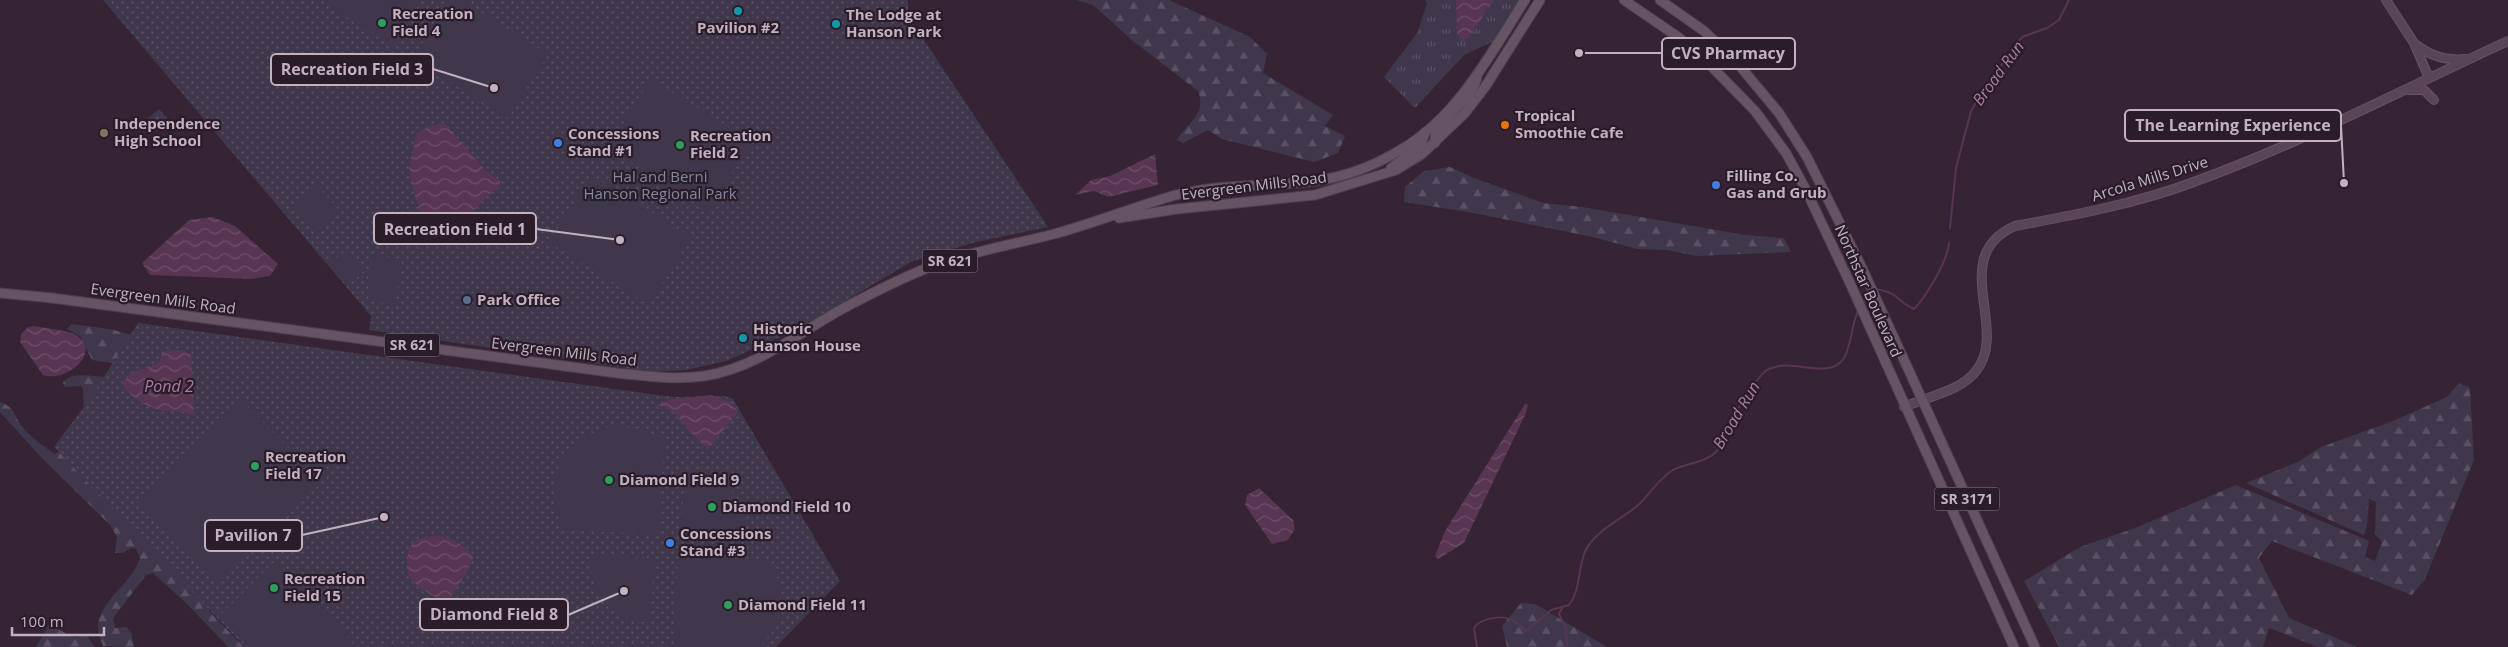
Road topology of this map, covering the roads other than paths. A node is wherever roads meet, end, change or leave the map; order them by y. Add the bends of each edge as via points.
1 (1525, 0) edge
2 (1540, 0) edge
3 (1624, 0) edge
4 (1660, 0) edge
5 (2386, 0) edge
6 (2508, 41) edge
7 (2414, 43) junction
8 (2469, 58) junction
9 (1477, 76) junction
10 (2429, 78) junction
11 (2401, 91) junction
12 (2434, 100) dead end
13 (1426, 132) junction
14 (1435, 143) junction
15 (1386, 174) junction
16 (1097, 222) junction
17 (0, 293) edge
18 (1921, 399) junction
19 (1904, 406) junction
20 (2014, 647) edge
21 (2035, 647) edge

1 - 9 main road, Evergreen Mills Road
2 - 14 main road, Evergreen Mills Road via 1475,100
3 - 19 main road, Northstar Boulevard / SR 3171 via 1690,48 1755,111 1776,139 1795,168
4 - 18 main road, Northstar Boulevard / SR 3171 via 1724,49 1779,113 1815,170
5 - 7 street
6 - 8 street, Arcola Mills Drive
7 - 8 street via 2442,58
7 - 10 street
8 - 10 street, Arcola Mills Drive
9 - 13 main road, Evergreen Mills Road
9 - 14 main road via 1476,87 1436,133
10 - 11 street, Arcola Mills Drive
11 - 12 street via 2424,90
11 - 18 street, Arcola Mills Drive via 2313,133 2191,183 2128,203 2015,226 2002,233 1991,243 1984,262 1982,278 1987,342 1980,366 1967,380
13 - 15 main road via 1421,145 1394,164
13 - 16 main road, Evergreen Mills Road / SR 621 via 1401,149 1349,173 1317,180 1176,195
14 - 15 main road, Evergreen Mills Road via 1410,163
15 - 16 main road, Evergreen Mills Road / SR 621 via 1315,194 1177,209
16 - 17 main road, Evergreen Mills Road / SR 621 via 935,265 884,287 770,353 730,370 704,376 665,378 617,373
18 - 19 street, Arcola Mills Drive
18 - 21 main road, Northstar Boulevard / SR 3171
19 - 20 main road, Northstar Boulevard / SR 3171

